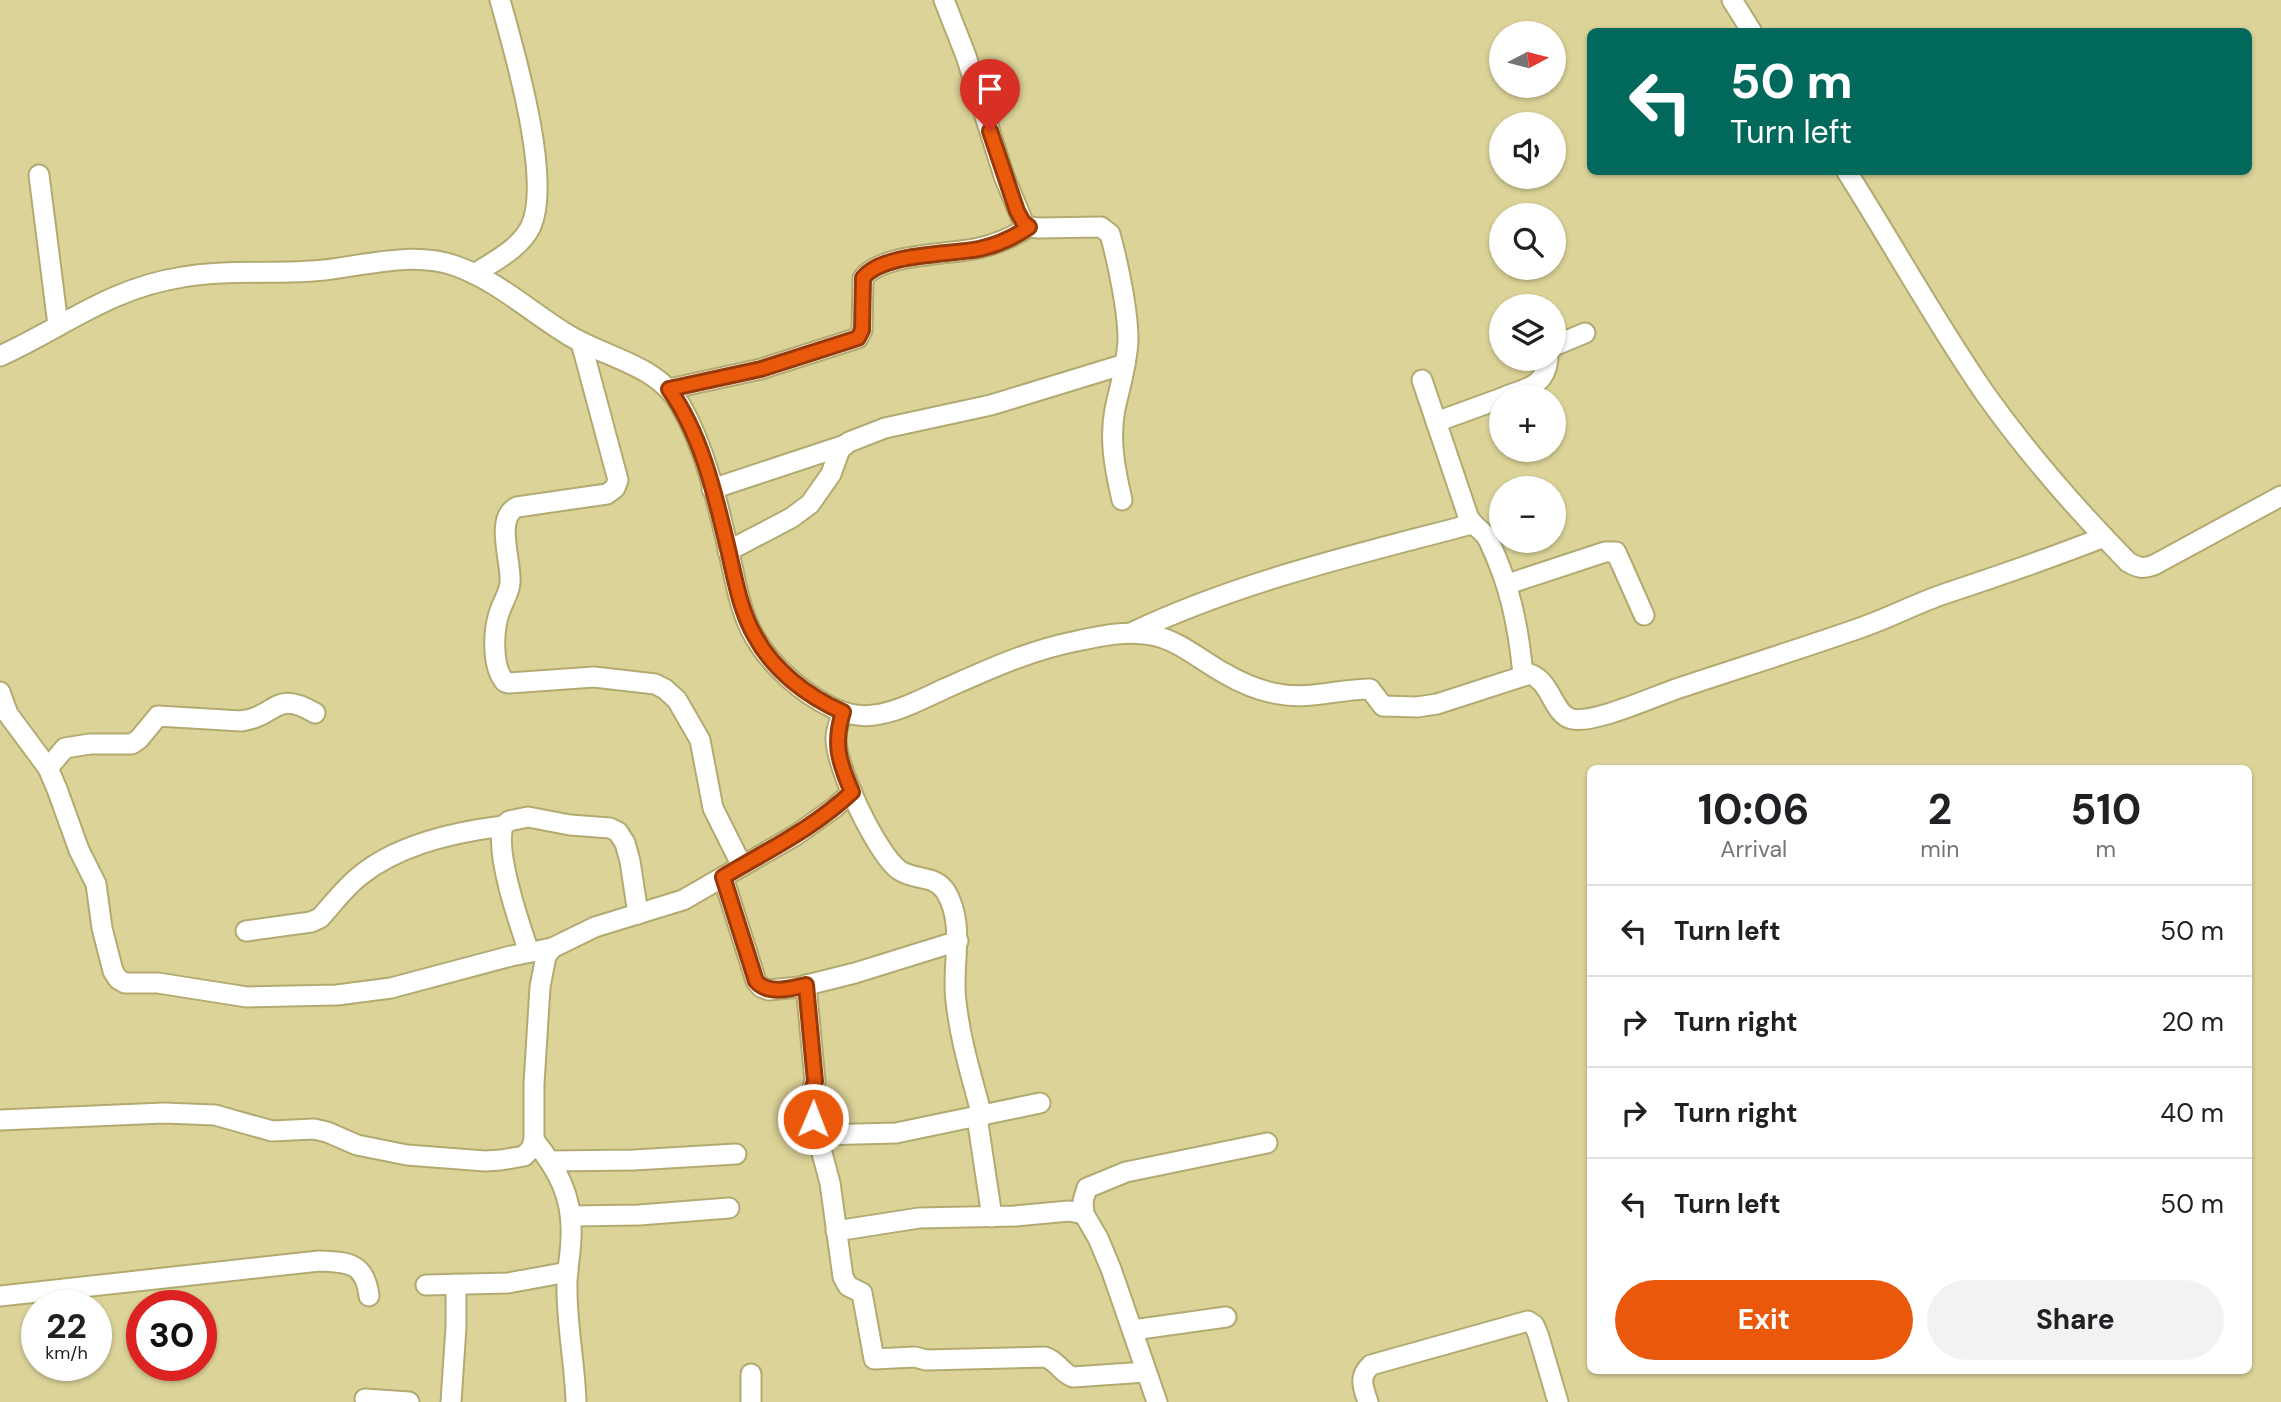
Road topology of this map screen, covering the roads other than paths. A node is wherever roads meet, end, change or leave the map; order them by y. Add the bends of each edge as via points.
1 (500, 0) edge
2 (944, 0) edge
3 (1732, 0) edge
4 (1750, 28) edge
5 (39, 175) dead end
6 (1849, 175) edge
7 (1029, 227) junction
8 (474, 274) junction
9 (58, 325) junction
10 (1585, 333) dead end
11 (1566, 341) edge
12 (581, 342) junction
13 (0, 356) edge
14 (1125, 364) junction
15 (1546, 371) edge
16 (1422, 380) dead end
17 (1532, 385) edge
18 (669, 389) junction
19 (1489, 403) edge
20 (1436, 422) junction
21 (845, 445) junction
22 (712, 489) junction
23 (2281, 496) edge
24 (1122, 500) dead end
25 (1472, 524) junction
26 (2104, 537) junction
27 (728, 551) junction
28 (1508, 584) junction
29 (1644, 615) dead end
30 (1132, 633) junction
31 (1523, 674) junction
32 (0, 692) edge
33 (843, 712) junction
34 (315, 713) dead end
35 (47, 768) junction
36 (852, 792) junction
37 (503, 826) junction
38 (742, 866) junction
39 (723, 877) junction
40 (638, 914) junction
41 (246, 931) dead end
42 (958, 942) junction
43 (552, 948) junction
44 (529, 952) junction
45 (806, 985) junction
46 (1040, 1103) dead end
47 (980, 1116) junction
48 (0, 1120) edge
49 (819, 1135) junction
50 (534, 1140) junction
51 (1267, 1143) dead end
52 (736, 1154) dead end
53 (551, 1161) junction
54 (729, 1208) dead end
55 (1084, 1214) junction
56 (571, 1216) junction
57 (992, 1217) junction
58 (836, 1231) junction
59 (568, 1272) junction
60 (456, 1284) junction
61 (426, 1285) dead end
62 (0, 1296) edge
63 (369, 1296) dead end
64 (1226, 1317) dead end
65 (1133, 1330) junction
66 (1146, 1372) junction
67 (751, 1374) dead end
68 (365, 1399) dead end
69 (409, 1402) edge
70 (451, 1402) edge
71 (576, 1402) edge
72 (751, 1402) edge
73 (1157, 1402) edge
74 (1368, 1402) edge
75 (1558, 1402) edge

1 - 8 street via 531,132 536,198 531,226 518,242
2 - 7 street via 1008,188
3 - 4 street
5 - 9 street
6 - 26 street via 1986,394
7 - 14 street via 1101,227 1110,234 1128,338
7 - 18 street via 997,244 893,262 868,271 863,278 858,338 761,369
8 - 9 street via 444,263 411,260 316,271 182,277 127,292
8 - 12 street
9 - 13 street
10 - 11 street
12 - 18 street via 645,371
12 - 38 street via 618,480 607,494 517,507 507,516 510,587 497,626 499,673 509,683 594,677 665,689 677,700 700,740 713,808
14 - 21 street via 991,405 886,428
14 - 24 street via 1113,427
15 - 17 street
16 - 20 street
18 - 22 street via 693,432
19 - 20 street
20 - 25 street
21 - 22 street
21 - 27 street via 810,504
22 - 27 street
23 - 26 street via 2145,568 2128,562
25 - 28 street via 1488,539
25 - 30 street via 1210,600
26 - 31 street via 1862,627 1597,716 1565,716 1545,683
27 - 33 street via 745,615 766,654 798,685
28 - 29 street via 1616,552
28 - 31 street
30 - 31 street via 1166,639 1259,689 1299,696 1370,689 1384,706 1437,704
30 - 33 street via 1045,649 893,711 858,716
32 - 35 street via 8,714
33 - 36 street via 836,738
34 - 35 street via 288,701 241,721 158,716 132,744 65,748
35 - 44 street via 96,884 113,971 125,983 158,983 247,997 337,995 391,988
36 - 38 street via 818,820
36 - 42 street via 892,864 911,877 932,879 946,892
37 - 40 street via 527,817 618,832 625,843
37 - 41 street via 445,837 382,861 358,877 311,922
37 - 44 street via 501,843
38 - 39 street
39 - 40 street via 683,900
39 - 45 street via 756,981 769,990
40 - 43 street via 579,933
42 - 45 street
42 - 47 street via 956,1005
43 - 44 street
43 - 50 street via 540,987
45 - 49 street via 815,1081 810,1108
46 - 47 street
47 - 49 street via 896,1133
47 - 57 street
48 - 50 street via 215,1115 272,1131 314,1129 383,1151 485,1161 524,1156
49 - 58 street
50 - 53 street
51 - 55 street via 1102,1180 1087,1188
52 - 53 street
53 - 56 street via 564,1183
54 - 56 street
55 - 57 street
55 - 65 street
56 - 59 street
57 - 58 street via 919,1218
58 - 66 street via 843,1277 848,1286 862,1293 871,1352 877,1360 1045,1357 1073,1377
59 - 60 street via 509,1283
59 - 71 street
60 - 61 street
60 - 70 street
62 - 63 street via 319,1261 355,1266 363,1273
64 - 65 street
65 - 66 street
66 - 73 street
67 - 72 street
68 - 69 street
74 - 75 street via 1362,1382 1363,1372 1371,1365 1528,1321 1538,1334

